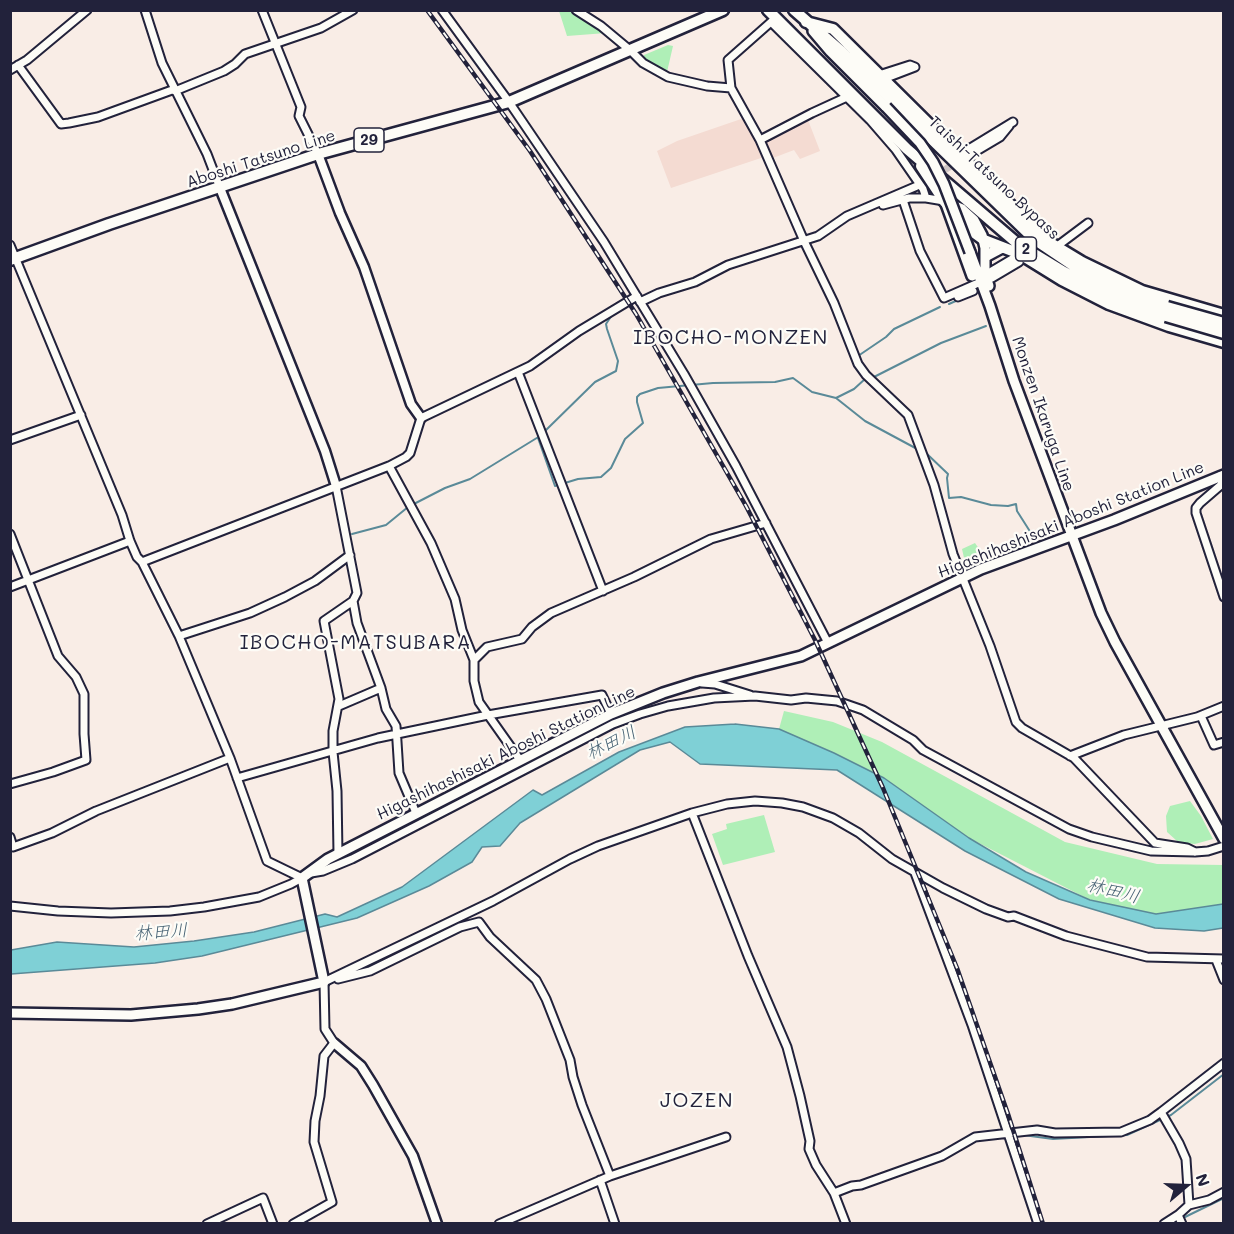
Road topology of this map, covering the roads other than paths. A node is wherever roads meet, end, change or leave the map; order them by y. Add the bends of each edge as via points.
1 (87, 10) edge
2 (145, 10) edge
3 (262, 10) edge
4 (353, 10) edge
5 (442, 10) edge
6 (576, 10) edge
7 (723, 10) edge
8 (768, 10) edge
9 (794, 10) edge
10 (779, 12) edge
11 (806, 22) junction
12 (278, 44) junction
13 (804, 50) junction
14 (631, 51) junction
15 (18, 66) junction
16 (10, 70) edge
17 (731, 88) junction
18 (175, 92) junction
19 (847, 96) junction
20 (509, 102) junction
21 (871, 117) junction
22 (760, 140) junction
23 (907, 149) junction
24 (318, 154) junction
25 (960, 157) junction
26 (947, 182) junction
27 (933, 183) junction
28 (917, 186) tunnel mouth
29 (220, 188) junction
30 (926, 198) junction
31 (903, 200) junction
32 (944, 201) junction
33 (874, 205) junction
34 (999, 208) junction
35 (984, 240) junction
36 (1046, 240) junction
37 (804, 241) junction
38 (10, 245) edge
39 (1001, 248) junction
40 (986, 256) junction
41 (13, 259) edge
42 (1019, 262) dead end
43 (10, 272) edge
44 (21, 272) junction
45 (989, 276) junction
46 (975, 288) junction
47 (638, 299) junction
48 (1170, 313) junction
49 (1224, 315) edge
50 (1224, 323) edge
51 (1224, 333) edge
52 (1224, 342) edge
53 (1006, 359) junction
54 (518, 372) junction
55 (1014, 381) junction
56 (81, 415) junction
57 (421, 418) junction
58 (10, 440) edge
59 (389, 466) junction
60 (1222, 475) edge
61 (336, 486) junction
62 (766, 523) junction
63 (10, 534) edge
64 (1071, 536) junction
65 (130, 542) junction
66 (350, 555) junction
67 (142, 562) junction
68 (962, 578) junction
69 (27, 581) junction
70 (10, 587) edge
71 (603, 591) junction
72 (1224, 597) edge
73 (353, 602) junction
74 (179, 636) junction
75 (828, 643) junction
76 (474, 660) junction
77 (698, 682) junction
78 (381, 688) junction
79 (755, 696) junction
80 (339, 706) junction
81 (1224, 706) edge
82 (611, 714) junction
83 (488, 715) junction
84 (1201, 716) junction
85 (1160, 724) junction
86 (398, 735) junction
87 (1224, 742) edge
88 (333, 752) junction
89 (1070, 756) junction
90 (231, 758) junction
91 (520, 760) junction
92 (237, 778) junction
93 (10, 784) edge
94 (416, 813) junction
95 (692, 813) junction
96 (10, 837) edge
97 (1224, 839) edge
98 (1224, 846) edge
99 (1195, 852) junction
100 (338, 854) junction
101 (915, 873) junction
102 (305, 876) junction
103 (10, 906) edge
104 (1220, 959) edge
105 (1224, 980) edge
106 (324, 982) junction
107 (10, 1012) edge
108 (334, 1043) junction
109 (1224, 1063) edge
110 (1161, 1112) junction
111 (1010, 1134) junction
112 (726, 1137) dead end
113 (610, 1176) junction
114 (600, 1180) junction
115 (1224, 1192) edge
116 (834, 1193) junction
117 (1189, 1204) junction
118 (1178, 1215) junction
119 (207, 1224) edge
120 (273, 1224) edge
121 (293, 1224) edge
122 (437, 1224) edge
123 (499, 1224) edge
124 (615, 1224) edge
125 (846, 1224) edge
126 (1038, 1224) edge
127 (1164, 1224) edge
128 (1182, 1224) edge

1 - 15 street
2 - 18 street
3 - 12 street
4 - 12 street via 321,28
5 - 20 street
6 - 14 street
7 - 14 main road, Aboshi Tatsuno Line / 29
8 - 13 main road, 2
9 - 11 main road, 2
10 - 26 main road, 2
11 - 25 main road, Taishi-Tatsuno Bypass / 2 via 880,79
11 - 53 main road, Monzen Ikaruga Line, bridge via 920,143 933,162 970,252
12 - 18 street via 245,54 224,71
12 - 24 street via 302,108 299,116
13 - 17 street via 768,23 728,60
13 - 19 main road, 2
14 - 17 street via 643,63 668,76
14 - 20 main road, Aboshi Tatsuno Line / 29
15 - 16 street
15 - 18 street via 61,124 98,117
17 - 22 street
18 - 29 street
19 - 21 main road, 2
19 - 22 street
20 - 24 main road, Aboshi Tatsuno Line / 29
20 - 47 street
21 - 23 main road, 2
21 - 30 street
22 - 37 street
23 - 26 main road, Taishi-Tatsuno Bypass / 2
23 - 27 main road
24 - 29 main road, Aboshi Tatsuno Line / 29
24 - 57 street via 364,267 411,404
25 - 25 street via 1000,137 1012,122
25 - 34 main road, Taishi-Tatsuno Bypass / 2
25 - 36 main road
26 - 48 main road, Taishi-Tatsuno Bypass / 2 via 995,226 1041,259 1106,295
27 - 30 street
27 - 32 main road
28 - 33 street
29 - 41 main road, Aboshi Tatsuno Line / 29
29 - 61 street
30 - 31 street
30 - 32 street
31 - 33 street
31 - 46 street via 920,251 944,298
32 - 35 main road
32 - 46 main road
33 - 37 street
34 - 36 main road
34 - 48 main road, Taishi-Tatsuno Bypass / 2 via 1034,239 1077,268
35 - 39 main road
35 - 40 main road
36 - 48 main road via 1142,291
37 - 47 street
37 - 68 street via 858,364 908,415
38 - 41 street
39 - 40 main road
39 - 48 main road via 1020,254 1109,304
40 - 45 main road
41 - 44 street
42 - 45 street via 1012,259
43 - 44 street
44 - 56 street
45 - 55 main road
46 - 53 main road
47 - 54 street via 579,331
47 - 62 street
48 - 49 main road
48 - 50 main road, Taishi-Tatsuno Bypass / 2, bridge
48 - 51 main road, Taishi-Tatsuno Bypass / 2, bridge
48 - 52 main road
53 - 55 main road, Monzen Ikaruga Line
54 - 57 street
54 - 71 street
55 - 64 main road, Monzen Ikaruga Line
56 - 58 street
56 - 65 street
57 - 59 street via 410,453
59 - 61 street
59 - 76 street via 431,543
60 - 64 main road, Higashihashisaki Aboshi Station Line
60 - 72 street via 1222,484 1200,503 1196,513
61 - 66 street
61 - 67 street
62 - 71 street via 711,539
62 - 75 street
63 - 69 street
64 - 68 main road, Higashihashisaki Aboshi Station Line
64 - 85 main road, Monzen Ikaruga Line via 1115,642
65 - 67 street
65 - 69 street
66 - 73 street via 357,593
66 - 74 street via 285,597
67 - 74 street
68 - 75 main road, Higashihashisaki Aboshi Station Line
68 - 89 street via 1016,722
69 - 70 street
69 - 93 street via 58,656 84,694 86,760
71 - 76 street via 550,613 522,639 487,647
73 - 78 street
73 - 80 street via 324,621
74 - 90 street
75 - 77 main road, Higashihashisaki Aboshi Station Line via 801,656
76 - 83 street via 479,702
77 - 79 street
77 - 82 main road, Higashihashisaki Aboshi Station Line
78 - 80 street
78 - 86 street
79 - 99 street via 837,701 863,710 923,750 1069,829 1131,848
79 - 102 street via 668,706 622,721 352,859
80 - 88 street
81 - 84 street
82 - 83 street via 603,695
82 - 91 main road, Higashihashisaki Aboshi Station Line
83 - 86 street
83 - 91 street
84 - 85 street
84 - 87 street via 1214,745
85 - 89 street via 1106,740
85 - 97 main road, Monzen Ikaruga Line
86 - 88 street
86 - 94 street via 399,772
88 - 92 street
88 - 100 street
89 - 99 street via 1155,843
90 - 92 street
90 - 96 street via 13,847
91 - 94 main road, Higashihashisaki Aboshi Station Line
92 - 102 street via 267,861
94 - 100 main road, Higashihashisaki Aboshi Station Line
95 - 101 street via 755,801 803,807 859,833
95 - 106 street via 570,859 493,901
95 - 116 street via 787,1047 810,1149
98 - 99 street
100 - 102 main road, Higashihashisaki Aboshi Station Line
101 - 104 street via 986,909 1084,941 1147,957
101 - 111 street
102 - 103 street via 259,897 170,911 111,913
102 - 106 main road
104 - 105 street
106 - 107 main road via 198,1009 120,1015
106 - 108 street via 325,1029
106 - 113 street via 370,971 460,927 479,922 536,980 546,999
108 - 121 street via 324,1056 314,1142 332,1202
108 - 122 street via 361,1066 373,1085 413,1156
109 - 110 street
110 - 111 street via 1121,1132 1037,1130
110 - 117 street via 1186,1159
111 - 116 street via 975,1137 942,1156
111 - 126 street
112 - 113 street
113 - 114 street
114 - 123 street
114 - 124 street
115 - 117 street
116 - 125 street
117 - 118 street
118 - 127 street
118 - 128 street
119 - 120 street via 263,1198

